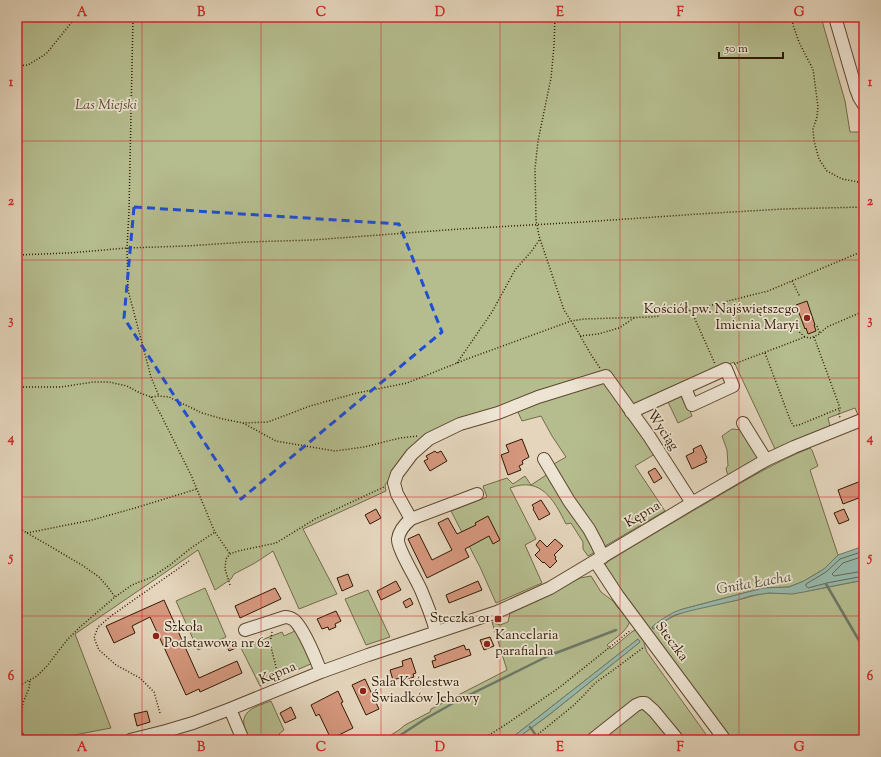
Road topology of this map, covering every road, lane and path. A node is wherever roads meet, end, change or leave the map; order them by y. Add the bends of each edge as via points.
1 (76, 17) edge
2 (133, 17) edge
3 (555, 17) edge
4 (792, 17) edge
5 (835, 17) edge
6 (17, 66) edge
7 (864, 105) edge
8 (864, 183) edge
9 (864, 207) edge
10 (536, 224) junction
11 (540, 239) junction
12 (127, 248) junction
13 (17, 255) edge
14 (864, 257) edge
15 (792, 281) junction
16 (800, 297) dead end
17 (691, 310) junction
18 (864, 311) edge
19 (680, 314) dead end
20 (660, 316) dead end
21 (634, 317) junction
22 (570, 321) junction
23 (817, 326) dead end
24 (795, 328) dead end
25 (820, 334) junction
26 (580, 336) junction
27 (805, 337) junction
28 (814, 337) junction
29 (765, 352) junction
30 (457, 363) junction
31 (722, 369) junction
32 (606, 376) junction
33 (17, 387) edge
34 (685, 388) junction
35 (159, 396) junction
36 (151, 397) junction
37 (840, 408) junction
38 (631, 412) junction
39 (839, 414) dead end
40 (864, 419) edge
41 (243, 423) junction
42 (743, 423) dead end
43 (429, 439) junction
44 (544, 458) dead end
45 (766, 460) junction
46 (394, 485) junction
47 (197, 489) junction
48 (477, 494) dead end
49 (692, 503) junction
50 (411, 519) junction
51 (17, 527) edge
52 (215, 532) junction
53 (27, 533) junction
54 (230, 554) junction
55 (599, 559) junction
56 (189, 561) dead end
57 (230, 585) dead end
58 (115, 597) junction
59 (269, 622) junction
60 (638, 623) junction
61 (245, 630) dead end
62 (436, 631) junction
63 (652, 640) junction
64 (321, 672) junction
65 (30, 680) junction
66 (279, 683) dead end
67 (17, 687) edge
68 (230, 709) junction
69 (160, 713) dead end
70 (17, 718) edge
71 (20, 724) junction
72 (25, 740) edge
73 (130, 740) edge
74 (243, 740) edge
75 (481, 740) edge
76 (531, 740) edge
77 (592, 740) edge
78 (678, 740) edge
79 (724, 740) edge

1 - 6 path via 46,54 28,65
2 - 12 path
3 - 10 path via 550,78 535,169
4 - 8 path via 799,42 813,70 818,107 813,129 819,159 827,171 842,179
5 - 7 street via 856,89
9 - 10 path via 722,212
10 - 11 path
10 - 12 path via 312,240
11 - 22 path
11 - 30 path via 515,270 492,312
12 - 13 path
12 - 35 path via 128,290 151,377
14 - 15 path via 856,254
15 - 16 path
15 - 17 path via 760,293
17 - 19 path
17 - 31 path
18 - 25 path via 827,327
20 - 21 path
21 - 22 path
21 - 26 path via 619,328
22 - 26 path
22 - 30 path
23 - 25 path
24 - 27 path
25 - 28 path
26 - 32 path
27 - 28 path
27 - 29 path
28 - 37 path
29 - 31 path
29 - 37 path via 794,426
30 - 41 path via 408,383 310,406 268,422
31 - 34 street
31 - 34 street via 733,386 692,404
32 - 38 street, Wyciąg
32 - 43 street via 460,424
33 - 36 path via 61,387 109,382
34 - 38 street
35 - 36 path
35 - 41 path via 169,397 202,413
36 - 47 path
37 - 39 path
38 - 49 street, Wyciąg
40 - 45 street, Kępna
41 - 43 path via 276,441 335,451 417,436
42 - 45 street
43 - 46 street via 412,454 398,474
44 - 55 street, Steczka via 589,529 597,544
45 - 49 street, Kępna
46 - 50 street
46 - 54 path via 384,486 315,519 276,543
47 - 52 path
47 - 53 path via 92,520
48 - 50 street
49 - 55 street, Kępna
50 - 62 street via 404,525 398,541
51 - 53 path
52 - 54 path
52 - 58 path via 152,577
53 - 58 path via 82,565 98,577
54 - 57 path via 226,559 225,569
55 - 60 street, Steczka
55 - 62 street, Kępna via 550,588 497,612
56 - 69 path via 98,627 94,638 99,650 116,665 140,678 154,692
58 - 65 path via 80,627 42,671
59 - 61 street
59 - 64 street via 285,617 294,620 300,627
59 - 66 path via 272,633 270,643
60 - 63 street, Steczka
60 - 75 path via 560,687
62 - 64 street, Kępna
63 - 76 path via 595,683 574,705
63 - 79 street, Steczka
64 - 68 street, Kępna
65 - 67 path
65 - 71 path
68 - 73 street, Kępna via 193,723
68 - 74 street
70 - 71 path
71 - 72 path
77 - 78 street via 636,706 645,703

